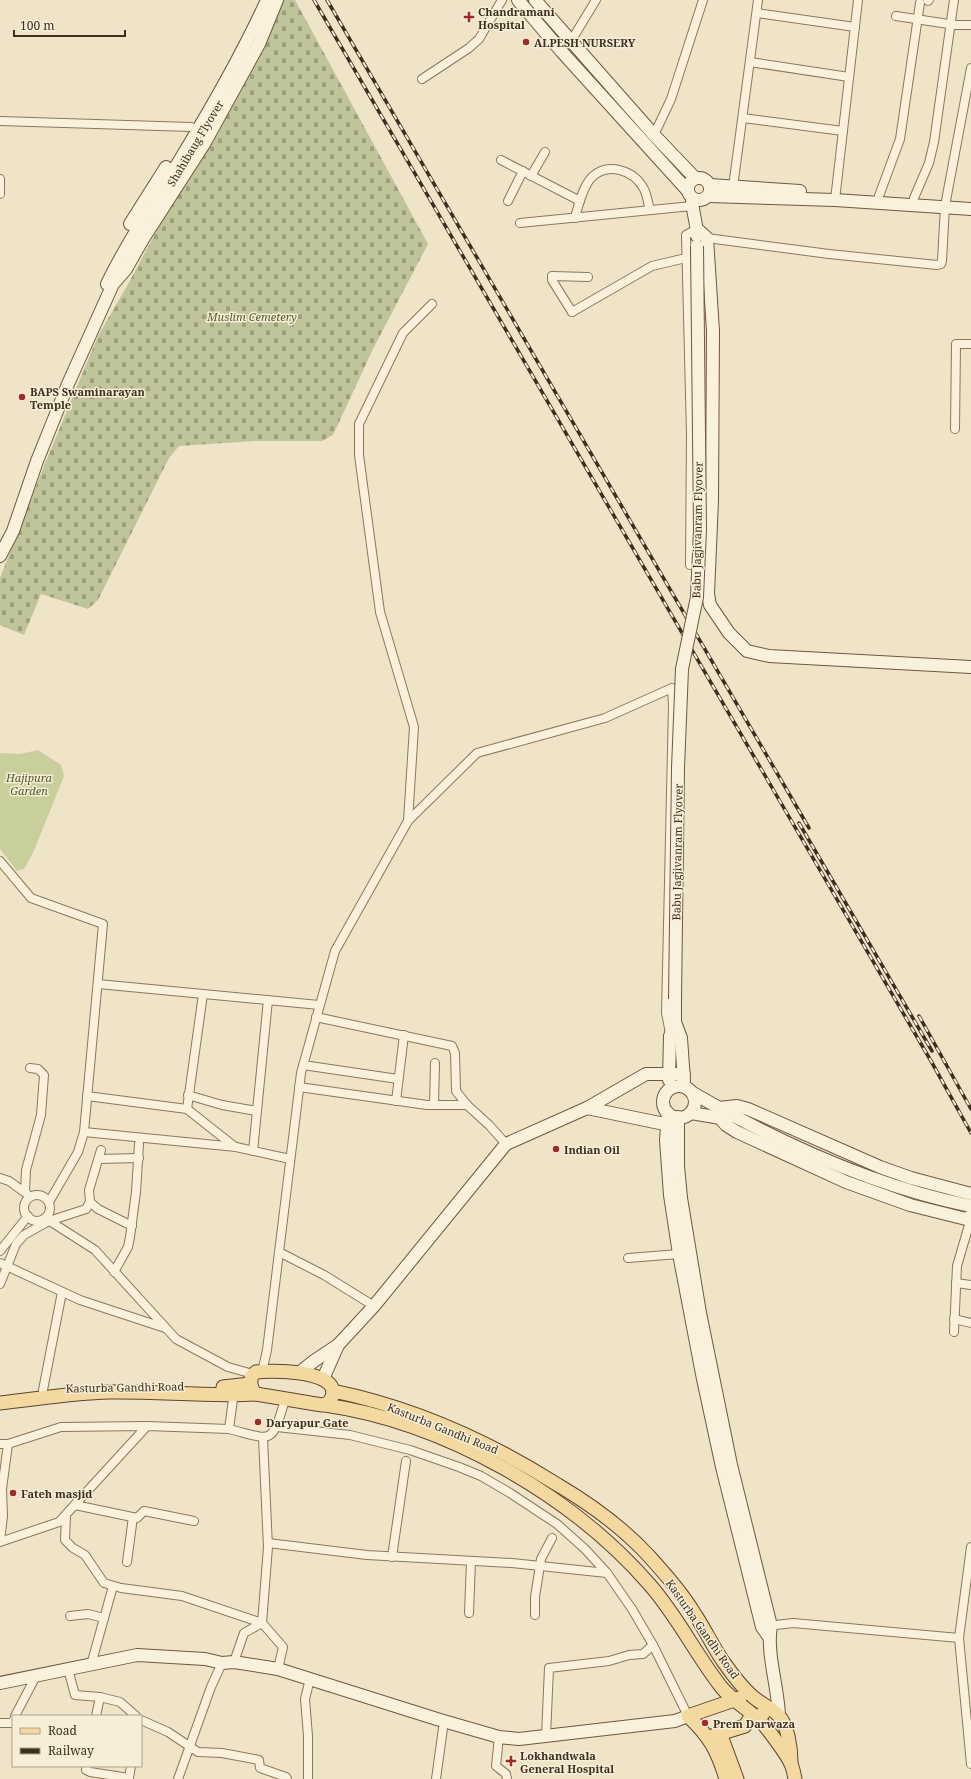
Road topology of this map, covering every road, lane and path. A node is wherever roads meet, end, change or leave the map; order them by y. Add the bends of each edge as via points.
1 (259, 0) edge
2 (266, 0) edge
3 (272, 0) edge
4 (277, 0) edge
5 (502, 0) edge
6 (518, 0) edge
7 (596, 0) edge
8 (704, 0) edge
9 (758, 0) edge
10 (858, 0) edge
11 (954, 0) edge
12 (926, 1) edge
13 (541, 2) edge
14 (757, 13) junction
15 (896, 16) dead end
16 (534, 19) junction
17 (917, 19) junction
18 (950, 23) junction
19 (971, 25) edge
20 (855, 27) junction
21 (571, 41) junction
22 (750, 62) junction
23 (971, 68) edge
24 (601, 76) junction
25 (849, 77) junction
26 (422, 79) dead end
27 (590, 83) junction
28 (743, 118) junction
29 (0, 121) edge
30 (191, 127) junction
31 (844, 131) junction
32 (654, 135) junction
33 (545, 152) dead end
34 (501, 160) dead end
35 (523, 171) junction
36 (531, 176) junction
37 (695, 178) junction
38 (0, 179) edge
39 (733, 187) junction
40 (0, 194) edge
41 (699, 196) junction
42 (835, 196) junction
43 (879, 196) junction
44 (914, 198) junction
45 (508, 201) dead end
46 (580, 201) junction
47 (971, 203) edge
48 (946, 204) junction
49 (971, 209) edge
50 (650, 210) junction
51 (575, 218) junction
52 (520, 223) dead end
53 (697, 226) junction
54 (707, 238) junction
55 (123, 258) junction
56 (686, 258) junction
57 (588, 277) dead end
58 (110, 283) junction
59 (432, 304) dead end
60 (971, 344) edge
61 (954, 429) dead end
62 (0, 544) edge
63 (0, 556) edge
64 (690, 565) dead end
65 (971, 667) edge
66 (408, 821) junction
67 (0, 861) edge
68 (98, 984) junction
69 (203, 994) junction
70 (268, 1000) junction
71 (320, 1005) junction
72 (316, 1017) junction
73 (675, 1022) junction
74 (404, 1035) junction
75 (670, 1036) junction
76 (435, 1063) dead end
77 (303, 1065) junction
78 (30, 1068) dead end
79 (669, 1074) junction
80 (398, 1079) junction
81 (687, 1084) junction
82 (299, 1087) junction
83 (669, 1089) junction
84 (188, 1095) junction
85 (87, 1096) junction
86 (396, 1100) junction
87 (434, 1105) junction
88 (466, 1105) junction
89 (587, 1108) junction
90 (186, 1109) junction
91 (257, 1111) junction
92 (691, 1113) junction
93 (719, 1113) junction
94 (673, 1120) junction
95 (84, 1132) junction
96 (140, 1144) dead end
97 (506, 1144) junction
98 (236, 1147) junction
99 (101, 1150) dead end
100 (253, 1151) junction
101 (138, 1158) junction
102 (100, 1159) junction
103 (290, 1159) junction
104 (0, 1178) edge
105 (28, 1194) junction
106 (971, 1194) edge
107 (49, 1202) junction
108 (90, 1202) junction
109 (971, 1206) edge
110 (28, 1216) junction
111 (971, 1217) edge
112 (47, 1219) junction
113 (132, 1226) junction
114 (0, 1251) edge
115 (279, 1252) junction
116 (679, 1254) junction
117 (628, 1258) dead end
118 (0, 1263) edge
119 (8, 1267) junction
120 (114, 1272) junction
121 (956, 1283) junction
122 (0, 1284) edge
123 (971, 1285) edge
124 (62, 1292) junction
125 (374, 1306) junction
126 (954, 1319) junction
127 (971, 1323) edge
128 (167, 1328) junction
129 (954, 1332) dead end
130 (338, 1345) junction
131 (299, 1373) junction
132 (323, 1379) junction
133 (255, 1381) junction
134 (43, 1390) junction
135 (234, 1391) junction
136 (333, 1391) junction
137 (0, 1396) edge
138 (285, 1400) junction
139 (0, 1404) edge
140 (325, 1405) junction
141 (147, 1426) junction
142 (277, 1427) junction
143 (229, 1429) junction
144 (263, 1438) junction
145 (4, 1444) edge
146 (406, 1461) dead end
147 (1, 1488) edge
148 (75, 1504) junction
149 (66, 1515) junction
150 (133, 1517) junction
151 (194, 1521) dead end
152 (552, 1538) dead end
153 (0, 1541) edge
154 (268, 1543) junction
155 (971, 1547) edge
156 (392, 1557) junction
157 (471, 1561) junction
158 (127, 1562) dead end
159 (540, 1566) junction
160 (607, 1573) junction
161 (113, 1586) junction
162 (469, 1613) dead end
163 (535, 1615) dead end
164 (70, 1616) dead end
165 (104, 1618) junction
166 (262, 1623) junction
167 (767, 1630) junction
168 (959, 1638) junction
169 (653, 1645) junction
170 (228, 1663) junction
171 (91, 1665) junction
172 (68, 1669) junction
173 (278, 1669) junction
174 (36, 1676) junction
175 (310, 1679) junction
176 (0, 1683) edge
177 (719, 1684) junction
178 (750, 1695) junction
179 (100, 1697) junction
180 (733, 1700) junction
181 (712, 1707) junction
182 (776, 1713) junction
183 (16, 1715) edge
184 (96, 1715) edge
185 (135, 1715) edge
186 (688, 1716) junction
187 (142, 1720) edge
188 (444, 1720) junction
189 (759, 1720) junction
190 (0, 1723) edge
191 (12, 1723) edge
192 (714, 1735) junction
193 (546, 1736) junction
194 (499, 1737) junction
195 (190, 1746) junction
196 (791, 1764) junction
197 (971, 1764) edge
198 (87, 1767) edge
199 (131, 1767) edge
200 (108, 1777) edge
201 (178, 1779) edge
202 (287, 1779) edge
203 (308, 1779) edge
204 (436, 1779) edge
205 (507, 1779) edge
206 (726, 1779) edge
207 (737, 1779) edge
208 (795, 1779) edge

1 - 30 street via 233,57
2 - 55 street, Shahibaug Flyover via 231,72
3 - 55 street, Shahibaug Flyover via 236,75 185,162
4 - 58 street via 259,44 204,144 126,269
5 - 26 street via 479,39
6 - 16 street
7 - 21 street
8 - 32 street via 671,99
9 - 14 street
10 - 20 street
11 - 18 street
12 - 17 street
13 - 16 street
13 - 21 street
14 - 20 street
14 - 22 street
15 - 17 street
16 - 27 street
17 - 18 street
17 - 43 street via 900,140
18 - 19 street
18 - 44 street via 934,142 929,163
20 - 25 street
21 - 24 street
22 - 25 street
22 - 28 street
23 - 48 street
24 - 27 street
24 - 32 street
25 - 31 street
27 - 41 street
28 - 31 street
28 - 39 street
29 - 30 street
30 - 58 street via 125,233 110,262
31 - 42 street
32 - 37 street
33 - 36 street
34 - 35 street
35 - 36 street
35 - 45 street
36 - 46 street
37 - 41 street via 689,183
37 - 41 street via 702,178
38 - 40 street
39 - 41 street
39 - 42 street
41 - 42 street
41 - 50 street
41 - 53 street via 703,206
42 - 43 street
42 - 48 street
43 - 44 street
44 - 48 street
46 - 50 street via 591,178 606,169 624,170 637,178 644,189
46 - 51 street
47 - 48 street
48 - 49 street
48 - 54 street via 942,261 937,265
50 - 51 street
51 - 52 street
53 - 54 street
53 - 56 street via 686,235
53 - 73 street, Babu Jagjivanram Flyover, bridge via 700,530 697,597 682,669 678,768
54 - 65 street via 713,331 712,500 708,594 710,605 747,651 769,656
55 - 58 street, Shahibaug Flyover
56 - 57 street via 652,266 572,312 552,276
56 - 64 street via 691,434
58 - 62 street via 63,382 32,458 8,529
58 - 63 street via 37,460 13,531
59 - 66 street via 403,333 359,424 359,456 380,612 414,727
60 - 61 street via 956,344
66 - 71 street via 335,951
66 - 75 street via 477,753 604,718 672,688 666,1013
67 - 68 street via 31,898 103,924
68 - 69 street
68 - 85 street
69 - 70 street
69 - 84 street
70 - 71 street
70 - 91 street
71 - 72 street
72 - 74 street
72 - 77 street
73 - 75 street
73 - 81 street via 681,1038
74 - 80 street
74 - 88 street via 452,1046 455,1053 456,1091
75 - 79 street
76 - 87 street
77 - 80 street
77 - 82 street
78 - 105 street via 38,1069 44,1075 41,1115 26,1170
79 - 81 street
79 - 83 street
79 - 89 street via 646,1074
80 - 86 street
81 - 83 street
81 - 92 street via 696,1103
81 - 93 street
82 - 86 street
82 - 103 street
83 - 94 street via 665,1093 663,1103
84 - 90 street
84 - 91 street via 222,1105
85 - 90 street
85 - 95 street
86 - 87 street
87 - 88 street
88 - 97 street
89 - 94 street
89 - 97 street
90 - 98 street
91 - 100 street
92 - 93 street
92 - 94 street
93 - 106 street via 737,1106 748,1109 880,1167
93 - 109 street via 864,1176
93 - 111 street via 726,1125 737,1132 846,1182 910,1205 966,1219
94 - 116 street via 667,1163
94 - 167 street via 681,1198 698,1298 730,1465
95 - 98 street
95 - 107 street via 78,1152
96 - 101 street
97 - 125 street
98 - 100 street
99 - 102 street
100 - 103 street
101 - 102 street
101 - 113 street
102 - 108 street via 89,1190
103 - 115 street
104 - 105 street
105 - 107 street via 39,1195
105 - 110 street via 24,1208
107 - 112 street via 50,1211
108 - 112 street via 86,1209 76,1214
108 - 113 street via 98,1209
110 - 112 street via 34,1220
110 - 114 street
111 - 121 street
112 - 119 street via 16,1244
112 - 120 street via 95,1250
113 - 120 street via 128,1247
115 - 125 street via 324,1275
115 - 133 street via 267,1350
116 - 117 street
116 - 167 street via 722,1467
118 - 119 street
119 - 122 street
119 - 124 street
120 - 128 street
121 - 123 street
121 - 126 street
124 - 128 street
124 - 134 street
125 - 130 street
126 - 127 street
126 - 129 street
128 - 133 street via 176,1338
130 - 131 street
130 - 132 street
131 - 132 main road
131 - 133 main road
132 - 136 main road via 329,1383
133 - 135 main road, Kasturba Gandhi Road
133 - 138 main road
134 - 135 main road, Kasturba Gandhi Road via 110,1385
134 - 137 main road, Kasturba Gandhi Road
135 - 139 main road, Kasturba Gandhi Road via 110,1392 64,1395
135 - 143 street
136 - 140 main road via 332,1400
136 - 178 main road, Kasturba Gandhi Road via 362,1396 489,1445 586,1502 647,1554 695,1614 725,1664
138 - 140 main road, Kasturba Gandhi Road
138 - 142 street
140 - 177 main road, Kasturba Gandhi Road via 375,1414 450,1442 531,1484 566,1508 626,1560 651,1586
141 - 143 street
141 - 145 street via 60,1427
141 - 148 street
142 - 144 street via 269,1436
142 - 160 street via 350,1435 410,1450 481,1476 557,1524
143 - 144 street
144 - 154 street
145 - 147 street
146 - 156 street
147 - 153 street via 3,1516
148 - 149 street
148 - 150 street
149 - 153 street via 59,1522
149 - 161 street via 65,1540 85,1555 104,1583
150 - 151 street via 137,1518 144,1511
150 - 158 street
152 - 159 street
154 - 156 street
154 - 166 street
155 - 168 street
156 - 157 street
157 - 159 street
157 - 162 street
159 - 160 street
159 - 163 street
160 - 169 street
161 - 165 street
161 - 166 street via 182,1596
164 - 165 street via 88,1614
165 - 171 street
166 - 170 street via 244,1632
166 - 173 street via 283,1647
167 - 168 street via 793,1623
167 - 182 street via 778,1698
168 - 197 street
169 - 186 street
169 - 193 street via 643,1654 549,1668
170 - 171 street via 137,1655
170 - 173 street
170 - 195 street via 211,1687
171 - 172 street
172 - 174 street
172 - 179 street via 75,1695
173 - 175 street
174 - 176 street
174 - 183 street
175 - 188 street
175 - 203 street via 305,1699
177 - 180 main road, Kasturba Gandhi Road
177 - 181 main road via 717,1698
178 - 180 main road
178 - 182 main road, Kasturba Gandhi Road
179 - 184 street
179 - 185 street via 120,1702
180 - 181 main road
180 - 189 main road, Kasturba Gandhi Road
181 - 186 main road
182 - 189 main road
182 - 196 main road via 786,1730 791,1750
186 - 192 main road
186 - 193 street via 675,1721
187 - 195 street via 168,1732
188 - 194 street
188 - 204 street
189 - 192 main road via 748,1721 745,1726
189 - 196 main road, Kasturba Gandhi Road
190 - 191 street
192 - 206 main road
192 - 207 main road
193 - 194 street via 519,1739
194 - 205 street via 496,1766 506,1774
195 - 201 street
195 - 202 street via 198,1752 222,1753 259,1760 260,1768
196 - 208 main road
198 - 200 street via 86,1770 90,1772
199 - 200 street via 129,1778

